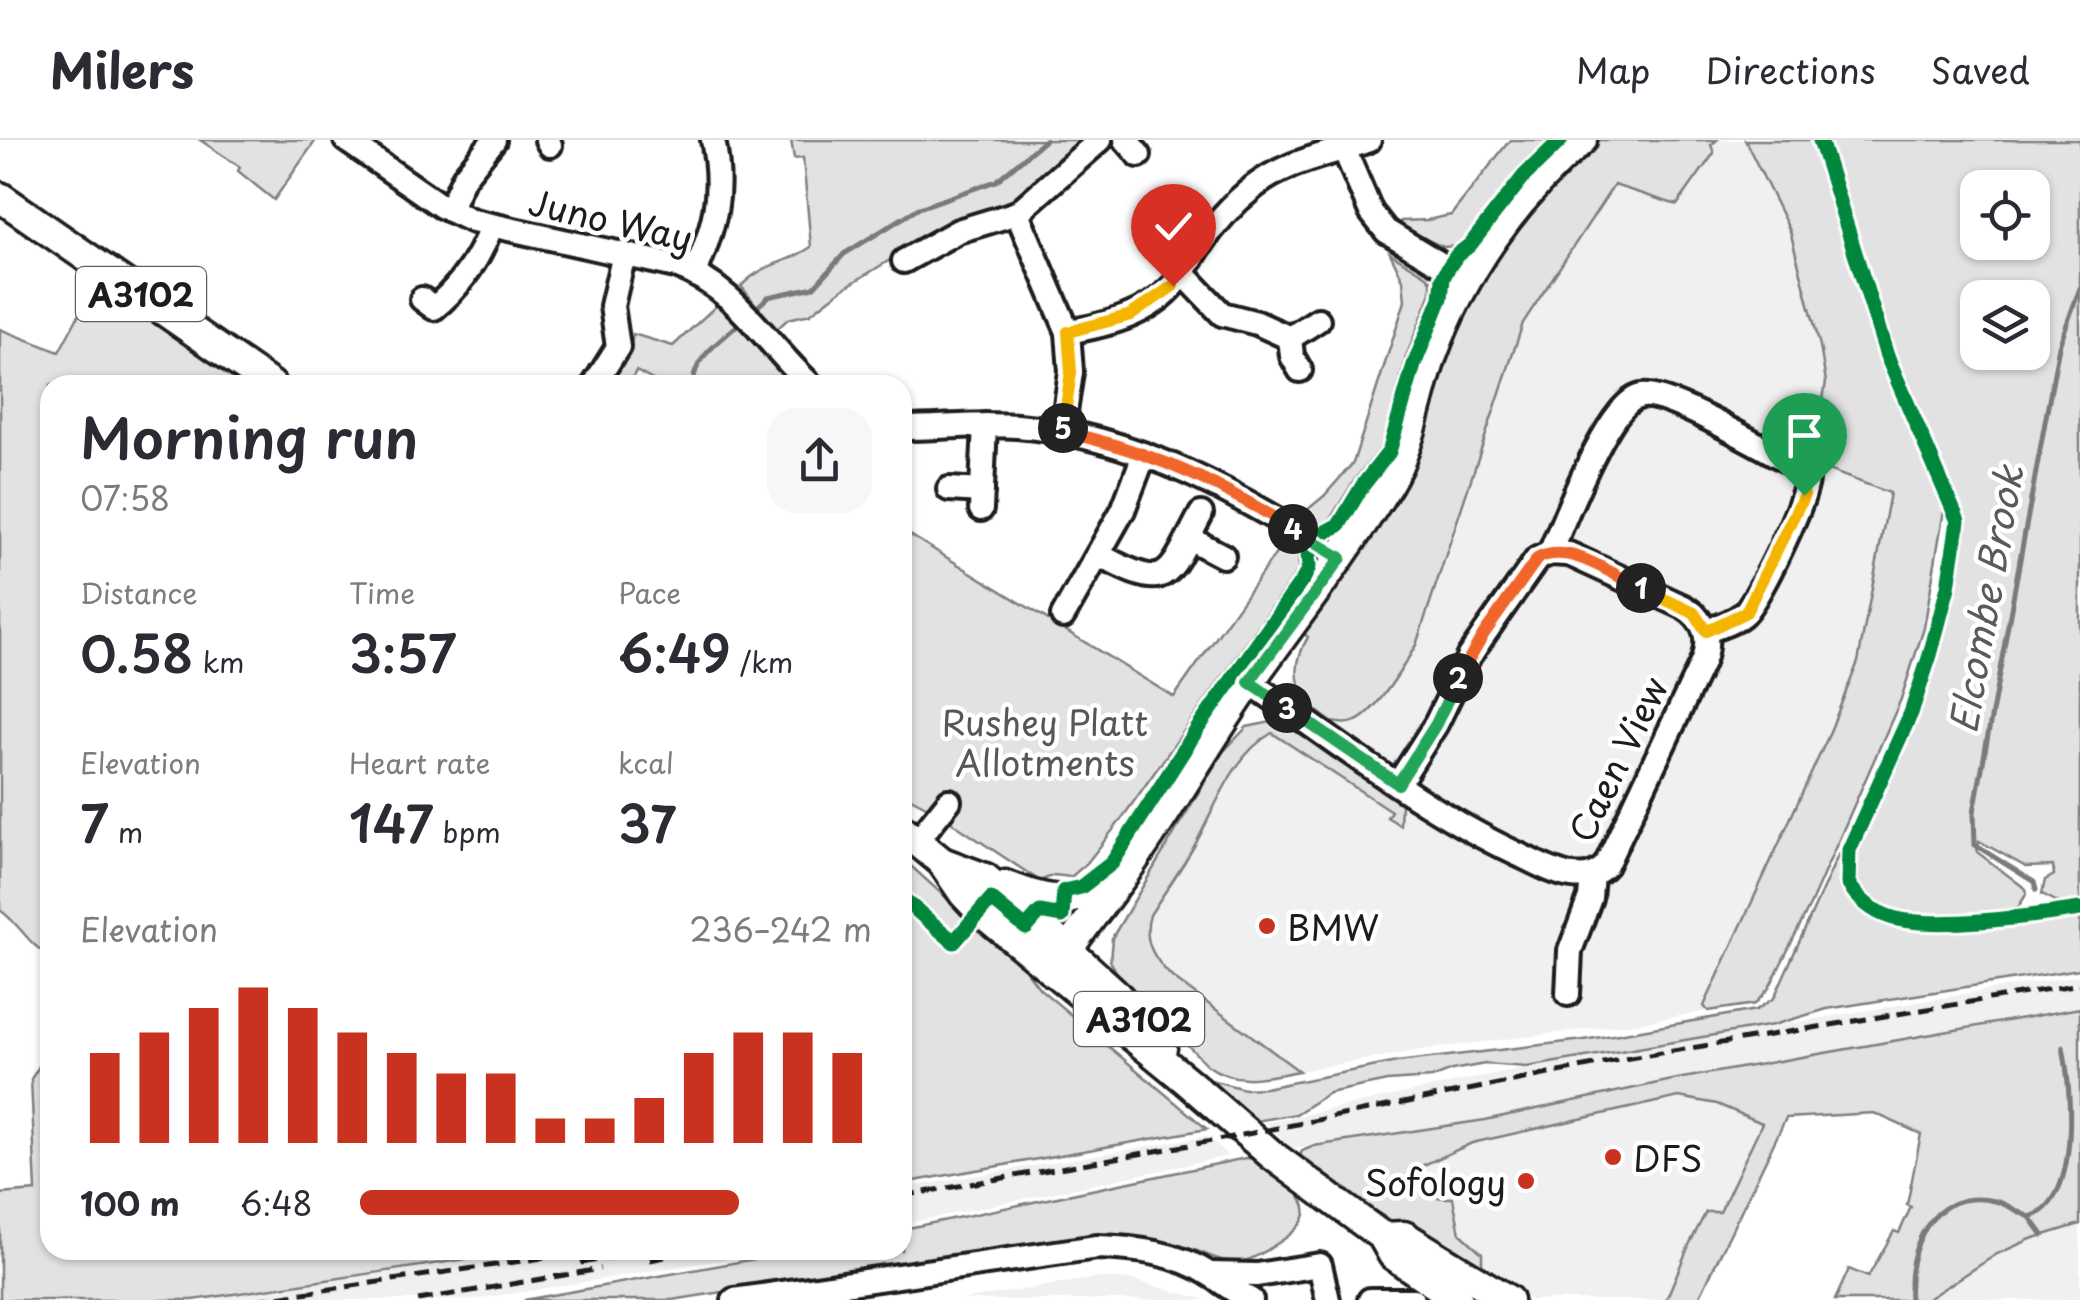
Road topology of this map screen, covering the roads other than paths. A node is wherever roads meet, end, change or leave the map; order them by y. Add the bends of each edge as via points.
1 (346, 140) edge
2 (494, 140) edge
3 (713, 140) edge
4 (1100, 140) edge
5 (1369, 140) edge
6 (1582, 140) edge
7 (375, 148) edge
8 (1344, 149) junction
9 (4, 200) edge
10 (448, 210) junction
11 (1017, 214) junction
12 (491, 227) junction
13 (624, 254) junction
14 (904, 261) dead end
15 (695, 273) junction
16 (1183, 273) junction
17 (1468, 280) junction
18 (422, 298) dead end
19 (1318, 320) dead end
20 (1068, 332) junction
21 (1290, 338) junction
22 (1300, 370) dead end
23 (256, 375) edge
24 (600, 375) edge
25 (801, 375) edge
26 (985, 425) junction
27 (912, 428) edge
28 (1062, 432) junction
29 (1144, 455) junction
30 (949, 489) dead end
31 (1202, 514) dead end
32 (1188, 538) junction
33 (1550, 553) junction
34 (1098, 554) junction
35 (1222, 556) dead end
36 (1341, 558) junction
37 (1062, 616) dead end
38 (1706, 631) junction
39 (1249, 682) junction
40 (1398, 784) junction
41 (949, 801) dead end
42 (912, 833) edge
43 (912, 837) edge
44 (942, 862) junction
45 (1124, 874) junction
46 (1592, 875) junction
47 (984, 878) junction
48 (1068, 967) junction
49 (1568, 994) dead end
50 (1383, 1237) junction
51 (1210, 1274) junction
52 (734, 1300) edge
53 (1251, 1300) edge
54 (1328, 1300) edge
55 (1370, 1300) edge
56 (1413, 1300) edge
57 (1458, 1300) edge
58 (1508, 1300) edge

1 - 7 street, Juno Way
2 - 10 street via 464,176
3 - 15 street via 718,204
4 - 11 street
5 - 8 street
6 - 17 main road via 1520,202
7 - 10 street, Juno Way
8 - 16 street via 1302,160 1253,188 1219,219
8 - 17 street via 1362,195 1386,230
9 - 23 main road, A3102
10 - 12 street, Juno Way
11 - 14 street via 958,231
11 - 20 street
12 - 13 street, Juno Way
12 - 18 street via 448,296 434,308
13 - 15 street, Juno Way
13 - 24 street via 612,306 618,347
15 - 25 street, Juno Way via 721,289
16 - 20 street via 1142,310
16 - 21 street via 1222,314
17 - 36 main road via 1433,353 1400,461
19 - 21 street
20 - 28 street via 1071,372
21 - 22 street
26 - 27 street
26 - 28 street
26 - 30 street via 982,500
28 - 29 street
29 - 34 street
29 - 36 street via 1239,496
31 - 32 street
32 - 34 street via 1155,578
32 - 35 street
33 - 38 street via 1569,554 1684,607
33 - 38 street via 1622,407 1640,396 1678,406 1797,466 1807,479 1752,603 1738,618
33 - 40 street via 1537,559 1483,635
34 - 37 street
36 - 39 main road
38 - 46 street, Caen View via 1707,650 1682,707 1606,864
39 - 40 street, Caen View
39 - 45 main road
40 - 46 street, Caen View via 1481,837 1571,876
41 - 42 street
43 - 44 main road, A3102
44 - 47 main road, A3102
44 - 48 main road, A3102 via 981,912
45 - 47 main road via 1063,902
45 - 48 main road
46 - 49 street via 1570,951
47 - 48 main road, A3102
48 - 50 main road, A3102 via 1272,1156
50 - 57 main road, A3102 via 1393,1255
50 - 58 main road, A3102 via 1404,1236
51 - 52 street via 1145,1250 1097,1246
51 - 53 street
51 - 54 street via 1320,1265
55 - 56 street

